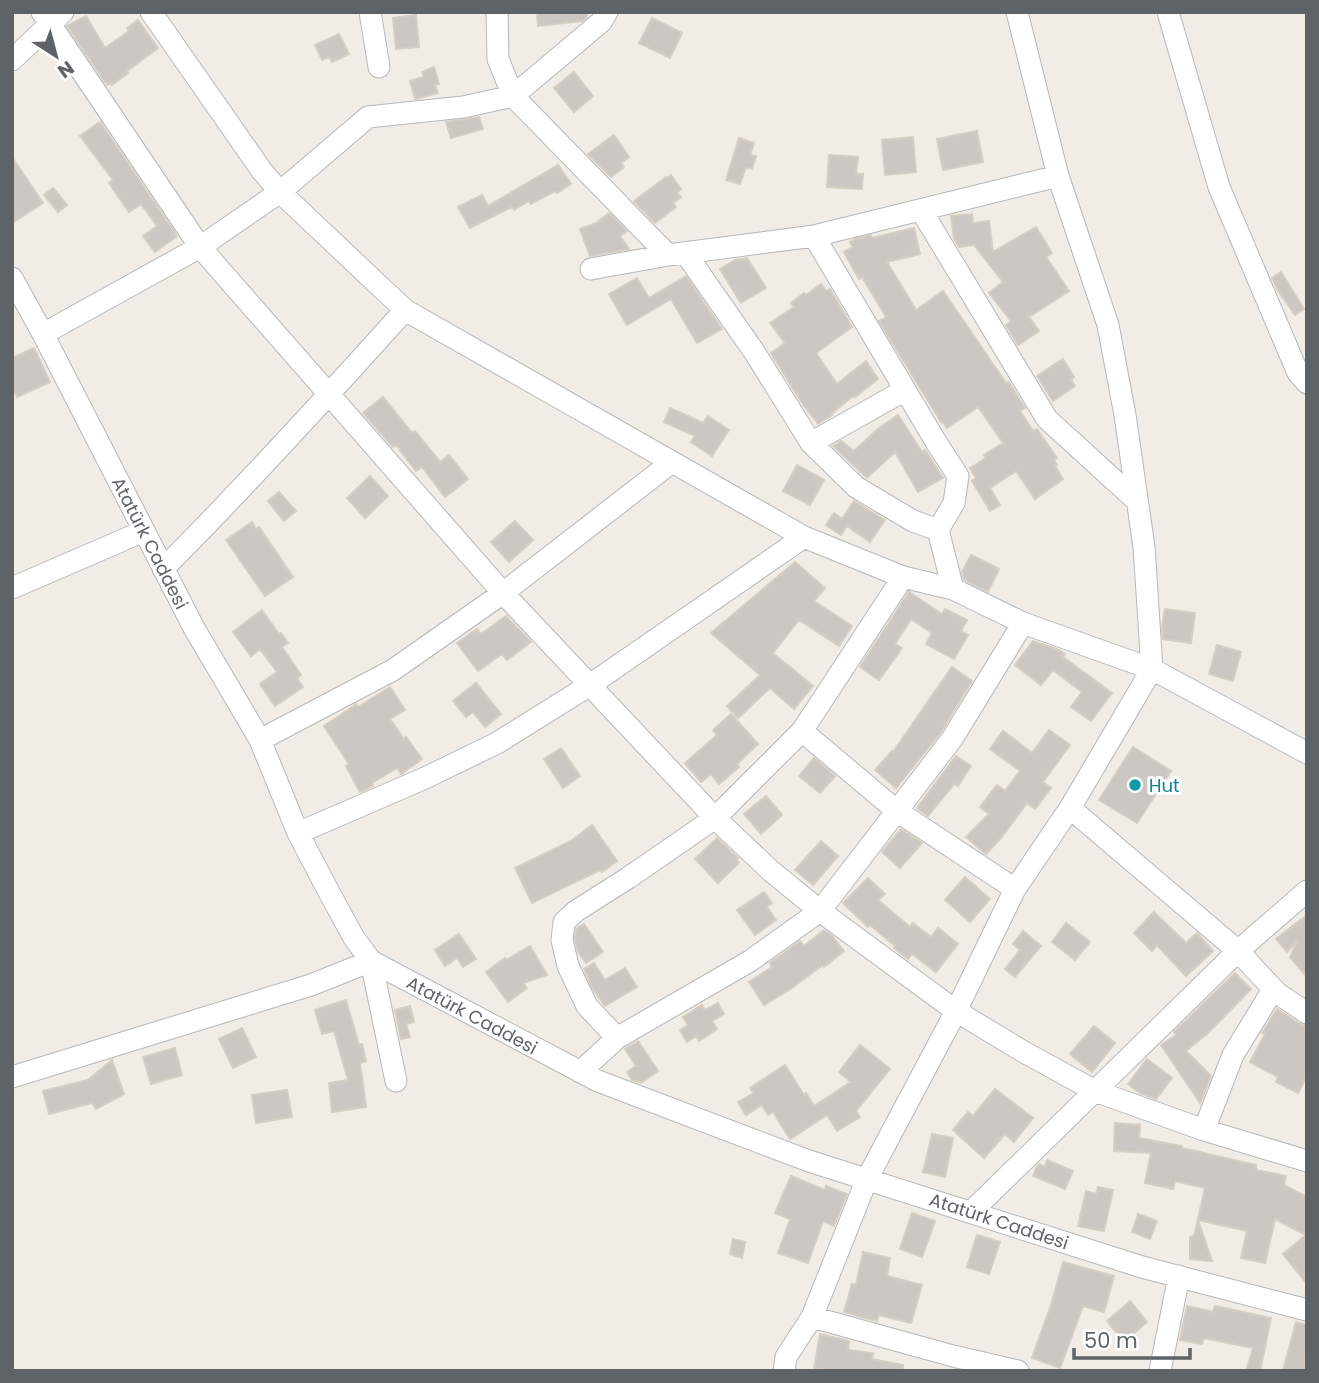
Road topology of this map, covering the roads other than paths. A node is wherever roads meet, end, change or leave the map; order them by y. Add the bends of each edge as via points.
1 (151, 12) edge
2 (370, 12) edge
3 (497, 12) edge
4 (607, 12) edge
5 (1017, 12) edge
6 (1168, 12) edge
7 (52, 16) edge
8 (12, 60) edge
9 (379, 67) dead end
10 (513, 96) junction
11 (1058, 176) junction
12 (280, 192) junction
13 (921, 211) junction
14 (814, 236) junction
15 (200, 247) junction
16 (677, 254) junction
17 (592, 269) dead end
18 (12, 278) edge
19 (405, 310) junction
20 (22, 313) edge
21 (43, 334) junction
22 (1307, 383) edge
23 (905, 390) junction
24 (330, 395) junction
25 (811, 443) junction
26 (672, 463) junction
27 (1138, 501) junction
28 (938, 530) junction
29 (144, 531) junction
30 (804, 537) junction
31 (163, 569) junction
32 (903, 577) junction
33 (12, 588) edge
34 (953, 589) junction
35 (503, 593) junction
36 (1023, 623) junction
37 (1152, 669) junction
38 (590, 685) junction
39 (802, 732) junction
40 (260, 740) junction
41 (1307, 753) edge
42 (1070, 808) junction
43 (897, 811) junction
44 (715, 818) junction
45 (298, 833) junction
46 (1015, 890) junction
47 (1307, 891) edge
48 (820, 911) junction
49 (1238, 951) junction
50 (371, 961) junction
51 (1277, 993) junction
52 (956, 1011) junction
53 (1307, 1013) edge
54 (617, 1038) junction
55 (580, 1072) junction
56 (12, 1077) edge
57 (396, 1081) dead end
58 (1096, 1091) junction
59 (1204, 1130) junction
60 (1307, 1161) edge
61 (867, 1180) junction
62 (971, 1212) junction
63 (1179, 1276) junction
64 (1307, 1310) edge
65 (812, 1317) junction
66 (784, 1371) edge
67 (1018, 1371) edge
68 (1160, 1371) edge

1 - 12 street
2 - 9 street
3 - 10 street via 498,59
4 - 10 street
5 - 11 street
6 - 22 street via 1219,187 1298,373
7 - 8 street
7 - 15 street
10 - 12 street via 463,107 368,117
10 - 16 street
11 - 13 street
11 - 27 street via 1108,325
12 - 15 street
12 - 19 street
13 - 14 street
13 - 27 street via 1047,419
14 - 16 street
14 - 23 street
15 - 21 street
15 - 24 street
16 - 17 street
16 - 25 street via 755,353
18 - 20 street, Atatürk Caddesi
19 - 24 street
19 - 26 street
20 - 21 street, Atatürk Caddesi
21 - 29 street, Atatürk Caddesi
23 - 25 street
23 - 28 street via 958,476 954,503
24 - 31 street
24 - 35 street
25 - 28 street via 856,487 913,522
26 - 30 street
26 - 35 street
27 - 37 street
28 - 34 street
29 - 31 street, Atatürk Caddesi
29 - 33 street
30 - 32 street
30 - 38 street
31 - 40 street, Atatürk Caddesi
32 - 34 street
32 - 39 street
34 - 36 street
35 - 38 street
35 - 40 street via 393,670
36 - 37 street
36 - 43 street via 951,739
37 - 41 street
37 - 42 street
38 - 44 street
38 - 45 street via 496,743
39 - 43 street
39 - 44 street
40 - 45 street, Atatürk Caddesi
42 - 46 street
42 - 49 street
43 - 46 street
43 - 48 street
44 - 48 street
44 - 54 street via 564,922 562,940 568,966 587,1006
45 - 50 street, Atatürk Caddesi
46 - 52 street
47 - 49 street
48 - 52 street
48 - 54 street via 750,961
49 - 51 street
49 - 58 street
50 - 55 street, Atatürk Caddesi
50 - 56 street via 311,985
50 - 57 street
51 - 53 street
51 - 59 street via 1269,996 1233,1055
52 - 58 street
52 - 61 street
54 - 55 street
55 - 61 street, Atatürk Caddesi
58 - 59 street
58 - 62 street
59 - 60 street
61 - 62 street, Atatürk Caddesi
61 - 65 street
62 - 63 street, Atatürk Caddesi
63 - 64 street, Atatürk Caddesi
63 - 68 street
65 - 66 street via 786,1357
65 - 67 street

